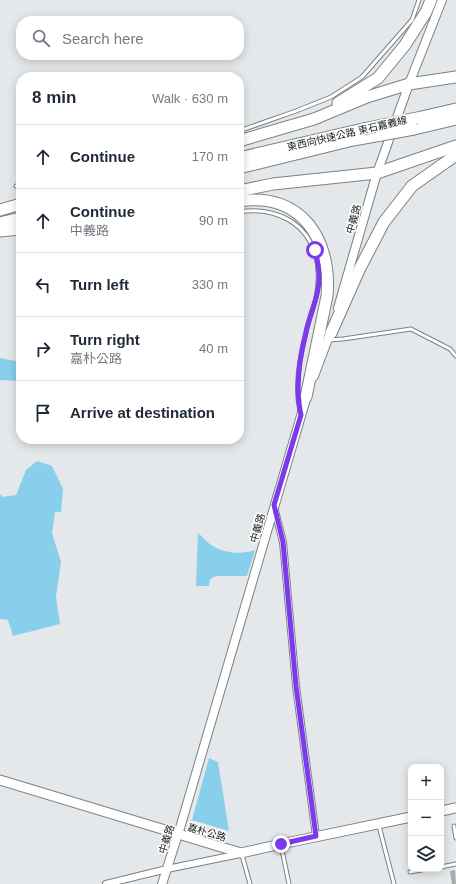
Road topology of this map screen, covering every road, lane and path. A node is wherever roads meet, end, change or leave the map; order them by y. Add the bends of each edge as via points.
1 (419, 0) edge
2 (431, 0) edge
3 (442, 0) edge
4 (456, 77) edge
5 (409, 84) junction
6 (456, 109) edge
7 (456, 119) edge
8 (278, 128) junction
9 (244, 129) edge
10 (244, 139) edge
11 (456, 146) edge
12 (456, 156) edge
13 (244, 157) edge
14 (244, 167) edge
15 (377, 173) junction
16 (244, 191) edge
17 (244, 201) edge
18 (16, 206) edge
19 (16, 209) edge
20 (244, 211) edge
21 (0, 212) edge
22 (16, 219) edge
23 (0, 223) edge
24 (16, 229) edge
25 (0, 231) edge
26 (326, 337) junction
27 (456, 356) edge
28 (306, 397) joint
29 (301, 415) junction
30 (274, 505) junction
31 (0, 780) edge
32 (456, 808) edge
33 (444, 810) edge
34 (408, 818) edge
35 (378, 824) junction
36 (454, 826) dead end
37 (178, 835) junction
38 (316, 836) junction
39 (456, 838) edge
40 (281, 844) junction
41 (242, 853) junction
42 (456, 864) edge
43 (444, 866) edge
44 (167, 869) junction
45 (106, 884) edge
46 (162, 884) edge
47 (250, 884) edge
48 (289, 884) edge
49 (394, 884) edge

1 - 9 lane via 412,20 362,76 331,97
2 - 8 highway via 405,45 378,78 342,101
3 - 5 street, 中義路
4 - 5 highway
5 - 8 highway via 314,119
5 - 15 street, 中義路
6 - 13 highway, 東西向快速公路 東石嘉義線, bridge
7 - 14 highway, 東西向快速公路 東石嘉義線, bridge
8 - 10 highway
11 - 15 highway
12 - 26 highway via 412,186 384,222
15 - 16 highway via 273,184
15 - 26 street, 中義路
17 - 26 highway via 274,202 288,208 300,215 321,243 328,282 324,313
18 - 21 highway
19 - 21 highway
20 - 29 lane via 258,210 279,214 302,231 315,250 319,284 298,372 298,404
22 - 23 highway
24 - 25 highway
26 - 27 lane via 343,340 411,329 450,349
26 - 28 highway
28 - 29 street, 中義路
29 - 30 street, 中義路
30 - 37 street, 中義路
30 - 38 street via 283,542 296,686
31 - 37 main road, 嘉朴公路
32 - 33 main road
34 - 35 main road, 嘉朴公路
35 - 38 main road, 嘉朴公路
35 - 49 lane
36 - 39 lane
37 - 41 main road, 嘉朴公路
37 - 44 street, 中義路
38 - 40 main road, 嘉朴公路
40 - 41 main road, 嘉朴公路
40 - 48 lane
41 - 44 street
41 - 47 lane
42 - 43 lane
44 - 45 street
44 - 46 street, 中義路

